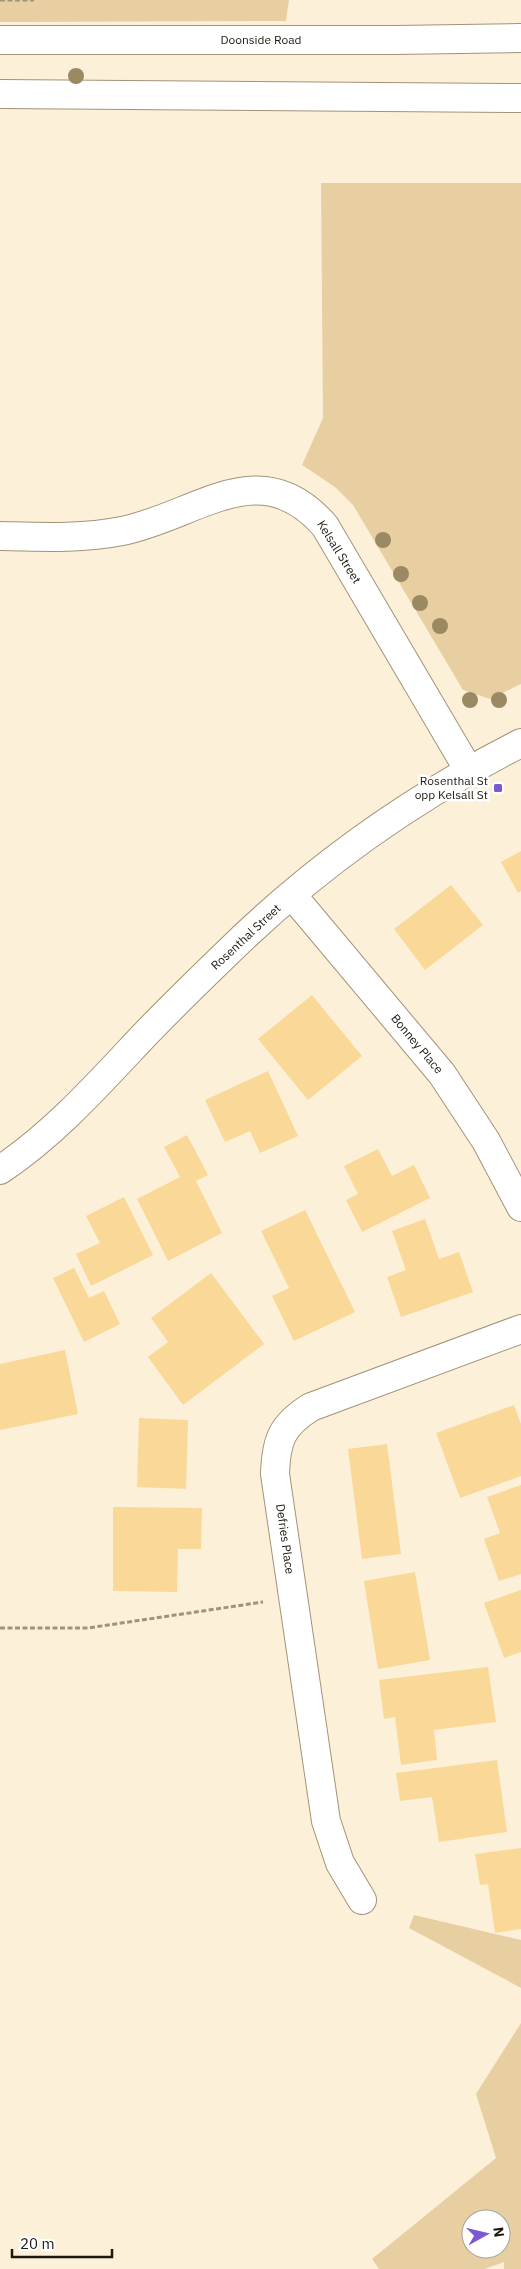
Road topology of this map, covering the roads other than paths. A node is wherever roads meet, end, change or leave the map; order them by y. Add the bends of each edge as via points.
1 (521, 38) edge
2 (0, 40) edge
3 (0, 94) edge
4 (521, 98) edge
5 (0, 536) edge
6 (521, 743) edge
7 (468, 770) junction
8 (292, 895) junction
9 (0, 1170) edge
10 (521, 1207) edge
11 (521, 1329) edge
12 (362, 1900) dead end

1 - 2 street, Doonside Road
3 - 4 street
5 - 7 street, Kelsall Street via 68,537 124,531 244,490 263,490 299,502 325,526
6 - 7 street, Rosenthal Street
7 - 8 street, Rosenthal Street via 347,850
8 - 9 street, Rosenthal Street via 226,954 44,1138
8 - 10 street, Bonney Place via 442,1074 486,1141
11 - 12 street, Defries Place via 311,1406 285,1428 279,1441 275,1474 326,1821 340,1863

